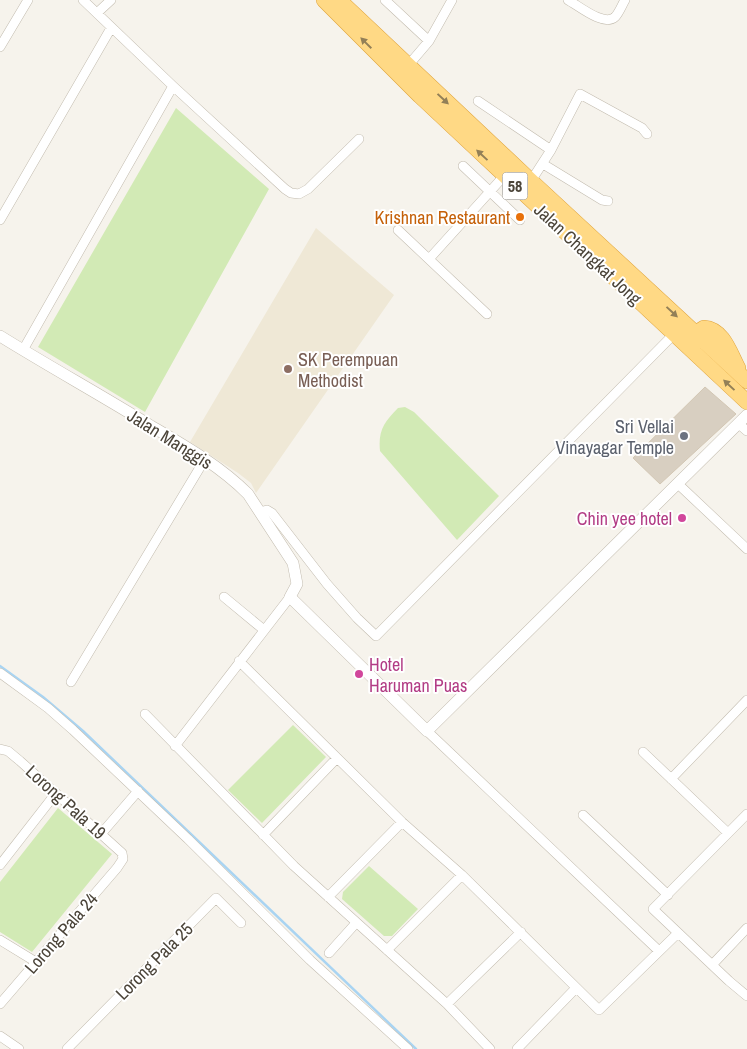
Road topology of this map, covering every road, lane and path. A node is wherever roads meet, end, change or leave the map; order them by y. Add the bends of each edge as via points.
1 (28, 0) edge
2 (82, 0) edge
3 (111, 0) edge
4 (324, 0) edge
5 (339, 0) edge
6 (385, 0) edge
7 (452, 0) edge
8 (568, 0) edge
9 (625, 0) edge
10 (97, 13) junction
11 (111, 28) junction
12 (429, 41) junction
13 (0, 47) edge
14 (403, 71) junction
15 (173, 86) junction
16 (478, 101) dead end
17 (646, 134) dead end
18 (359, 139) dead end
19 (550, 150) junction
20 (543, 164) junction
21 (463, 166) dead end
22 (504, 176) junction
23 (531, 181) junction
24 (490, 192) junction
25 (608, 201) dead end
26 (0, 220) edge
27 (520, 220) dead end
28 (398, 230) dead end
29 (428, 259) junction
30 (487, 314) dead end
31 (674, 334) junction
32 (696, 335) junction
33 (0, 336) edge
34 (22, 350) junction
35 (710, 368) junction
36 (745, 380) edge
37 (747, 402) edge
38 (744, 423) edge
39 (205, 459) junction
40 (678, 484) junction
41 (260, 512) junction
42 (747, 549) edge
43 (224, 597) dead end
44 (290, 597) junction
45 (264, 630) junction
46 (239, 661) junction
47 (0, 673) edge
48 (71, 682) dead end
49 (747, 700) edge
50 (145, 714) dead end
51 (427, 731) junction
52 (175, 746) junction
53 (0, 749) edge
54 (643, 752) dead end
55 (337, 758) junction
56 (671, 779) junction
57 (138, 791) junction
58 (56, 793) junction
59 (747, 814) edge
60 (583, 815) dead end
61 (402, 822) junction
62 (728, 833) junction
63 (101, 834) junction
64 (263, 835) junction
65 (122, 861) joint
66 (0, 865) edge
67 (462, 875) junction
68 (668, 895) junction
69 (328, 897) junction
70 (241, 923) dead end
71 (356, 923) junction
72 (747, 928) edge
73 (521, 932) junction
74 (678, 933) junction
75 (0, 940) edge
76 (387, 950) junction
77 (659, 951) junction
78 (329, 953) dead end
79 (36, 962) junction
80 (712, 965) junction
81 (576, 988) junction
82 (747, 996) edge
83 (0, 1004) edge
84 (447, 1004) junction
85 (0, 1036) edge
86 (19, 1049) edge
87 (67, 1049) edge
88 (408, 1049) edge
89 (490, 1049) edge
90 (517, 1049) edge

1 - 13 street
2 - 10 street
3 - 10 street
14 -> 4 highway, Jalan Changkat Jong / 58
5 - 14 highway, Jalan Changkat Jong / 58
6 - 12 street
7 - 12 street
8 - 9 street via 602,20 610,20
10 - 11 street
11 - 15 street
11 - 26 street
12 - 14 street
22 -> 14 highway, Jalan Changkat Jong / 58
14 -> 23 highway, Jalan Changkat Jong / 58
15 - 18 street via 292,193 299,194 308,189
15 - 34 street
16 - 19 street
17 - 19 street via 642,128 580,94
19 - 20 street
20 - 23 street
20 - 25 street
21 - 24 street
22 - 24 street
22 - 31 highway, Jalan Changkat Jong / 58
23 -> 32 highway, Jalan Changkat Jong / 58
24 - 27 street
24 - 29 street
28 - 29 street
29 - 30 street
31 - 35 highway, Jalan Changkat Jong / 58
31 - 41 street via 376,636 327,584 272,513 267,510
32 - 35 highway via 697,347
32 - 36 highway via 704,328 716,331
33 - 34 street, Jalan Manggis
34 - 39 street, Jalan Manggis
37 -> 35 highway, Jalan Changkat Jong / 58
38 - 40 street
39 - 41 street, Jalan Manggis via 238,484
39 - 48 street
40 - 42 street
40 - 51 street
41 - 44 street, Jalan Manggis via 293,563 297,584
43 - 45 street
44 - 45 street
44 - 51 street
45 - 46 street
46 - 52 street
46 - 55 street
47 - 57 street via 48,708
49 - 56 street
50 - 52 street
51 - 77 street
52 - 64 street
53 - 58 street, Lorong Pala 19 via 13,755
54 - 56 street
55 - 61 street
55 - 64 street
56 - 62 street
57 - 63 street
57 - 88 street via 310,960
58 - 63 street, Lorong Pala 19
58 - 66 street
59 - 62 street
60 - 68 street
61 - 67 street
61 - 69 street
62 - 68 street
63 - 65 street, Lorong Pala 19 via 122,853
64 - 69 street
65 - 79 street, Lorong Pala 24
67 - 73 street
67 - 76 street
68 - 74 street via 654,910
69 - 71 street
70 - 87 street, Lorong Pala 25 via 216,898
71 - 76 street
71 - 78 street
72 - 80 street
73 - 81 street
73 - 84 street
74 - 77 street
74 - 80 street
75 - 79 street
76 - 84 street
77 - 81 street via 599,1010
79 - 83 street, Lorong Pala 24
80 - 82 street
81 - 90 street
84 - 89 street
85 - 86 street

